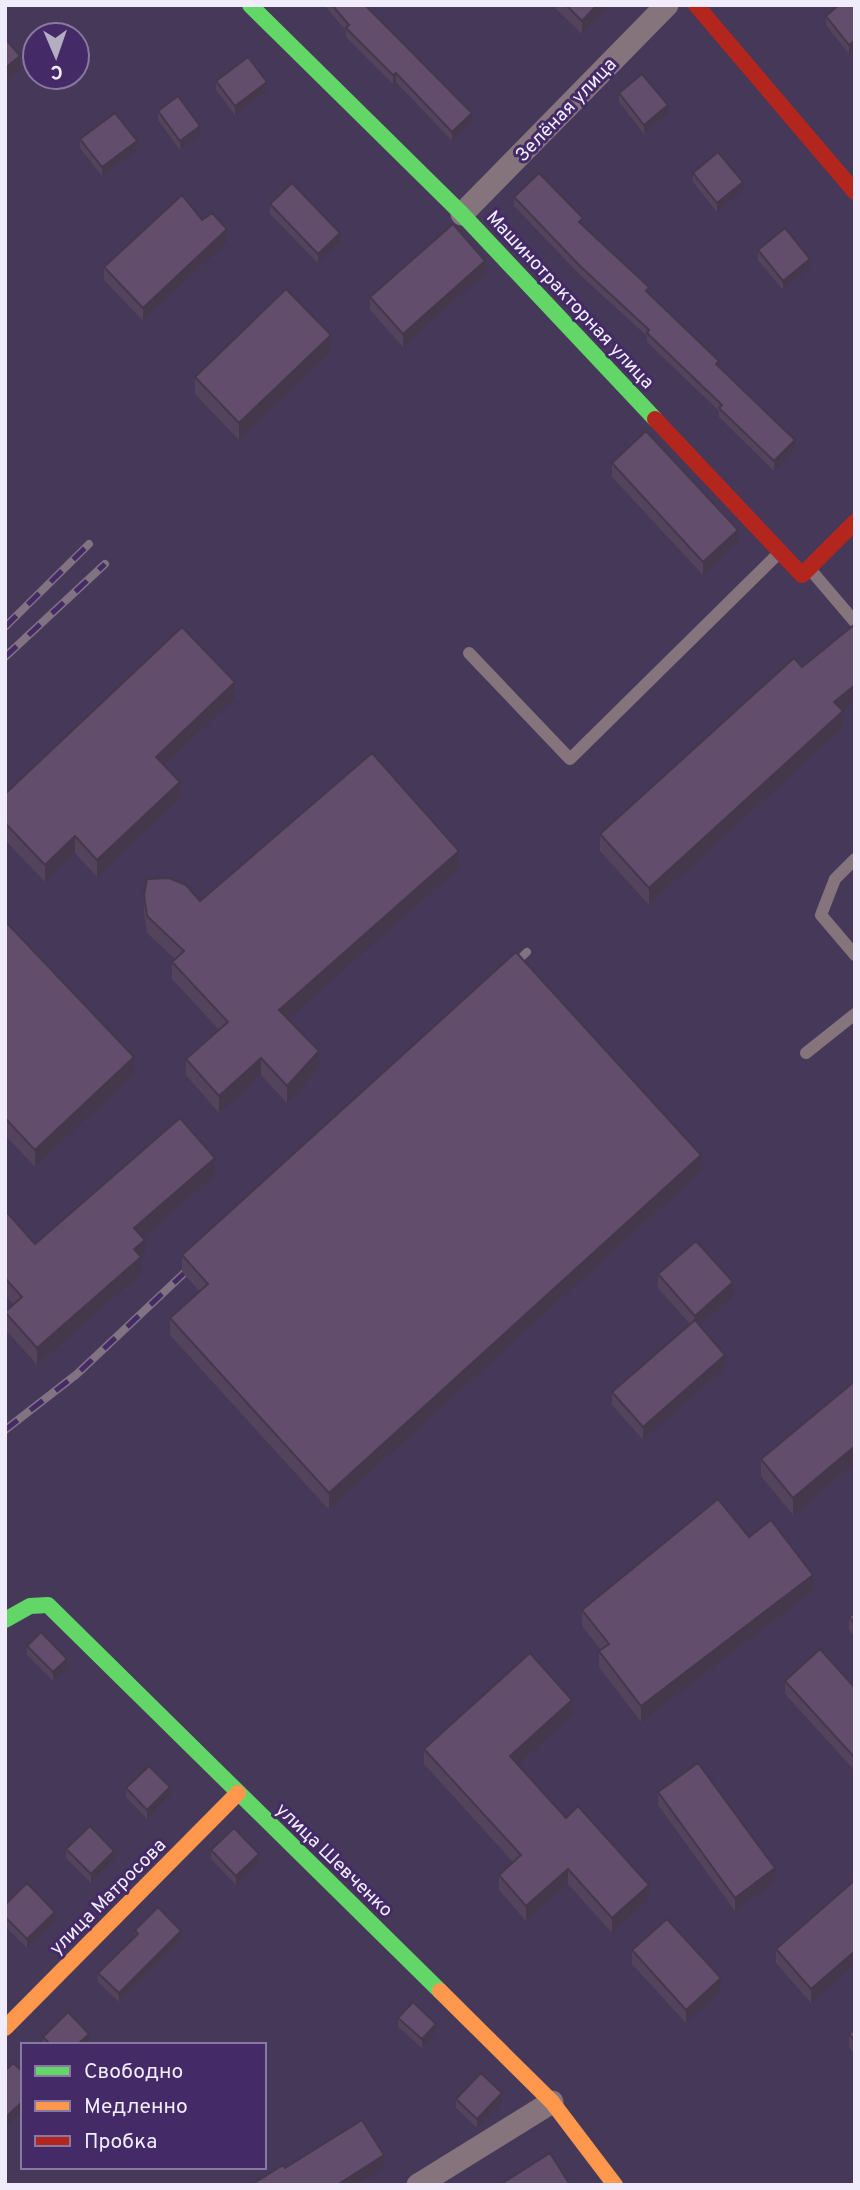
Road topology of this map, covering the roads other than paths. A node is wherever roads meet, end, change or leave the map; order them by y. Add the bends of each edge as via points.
1 (250, 5) edge
2 (667, 5) edge
3 (696, 5) edge
4 (855, 192) edge
5 (462, 214) junction
6 (855, 522) edge
7 (780, 552) junction
8 (809, 568) junction
9 (855, 622) edge
10 (468, 653) dead end
11 (855, 859) edge
12 (855, 955) edge
13 (855, 1014) edge
14 (806, 1053) dead end
15 (5, 1620) edge
16 (238, 1794) junction
17 (5, 2028) edge
18 (552, 2102) junction
19 (418, 2185) edge
20 (615, 2185) edge

1 - 5 street, Машинотракторная улица
2 - 5 street, Зелёная улица
3 - 4 street
5 - 7 street, Машинотракторная улица
6 - 8 street
7 - 8 street, Машинотракторная улица via 802,575
7 - 10 lane via 570,759
8 - 9 lane
11 - 12 lane via 835,880 821,915
13 - 14 lane
15 - 16 street, улица Шевченко via 30,1606 48,1605
16 - 17 street, улица Матросова
16 - 18 street, улица Шевченко
18 - 19 street
18 - 20 street, улица Шевченко

